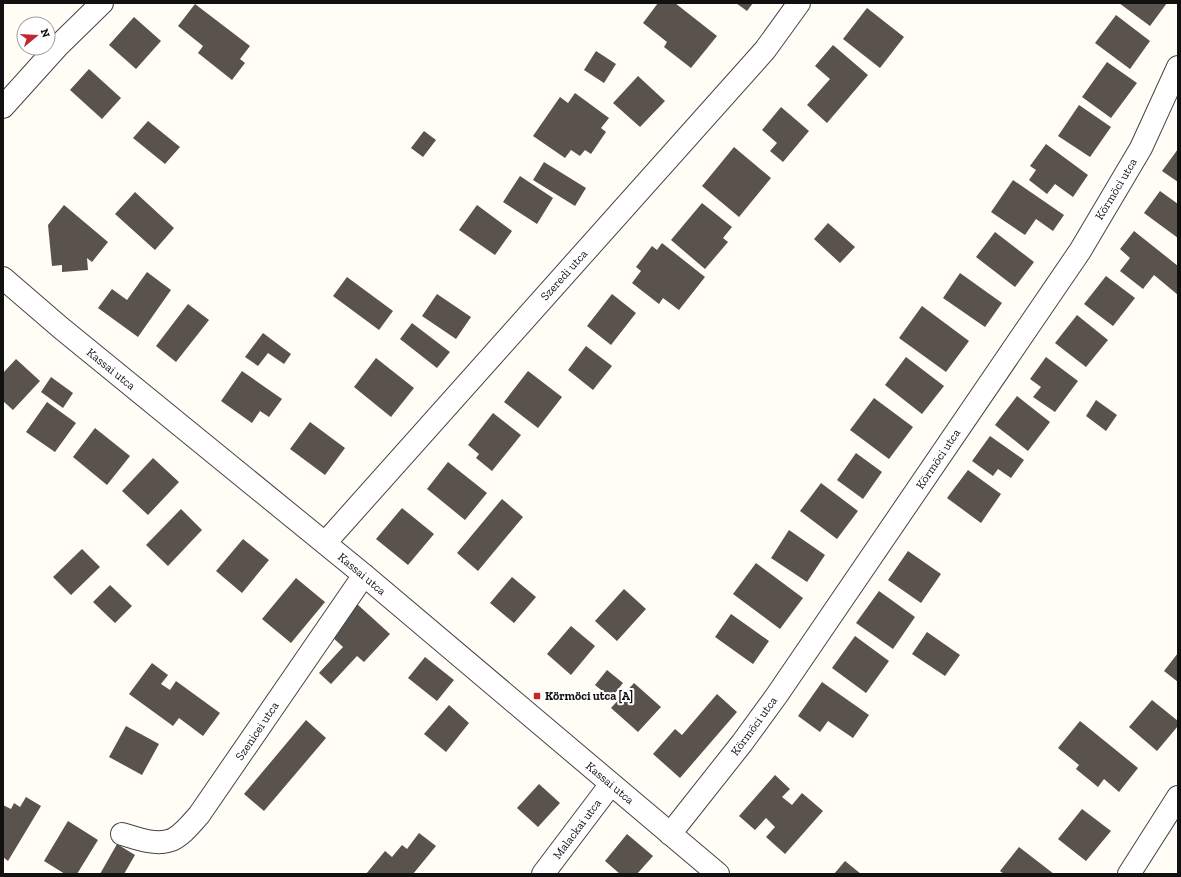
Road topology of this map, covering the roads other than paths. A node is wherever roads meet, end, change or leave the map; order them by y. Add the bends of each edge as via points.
1 (102, 3) edge
2 (799, 3) edge
3 (1178, 67) edge
4 (3, 107) edge
5 (3, 278) edge
6 (325, 543) junction
7 (364, 575) junction
8 (611, 784) junction
9 (1178, 797) edge
10 (122, 834) dead end
11 (670, 834) junction
12 (543, 874) edge
13 (718, 874) edge
14 (1129, 874) edge

1 - 4 street via 58,46
2 - 6 street, Szeredi utca via 765,50
3 - 11 street, Körmöci utca via 1141,148 1080,251 777,694
5 - 6 street, Kassai utca
6 - 7 street, Kassai utca
7 - 8 street, Kassai utca
7 - 10 street, Szenicei utca via 199,815 182,833 169,842 151,842
8 - 11 street, Kassai utca
8 - 12 street, Malackai utca
9 - 14 street
11 - 13 street, Kassai utca

